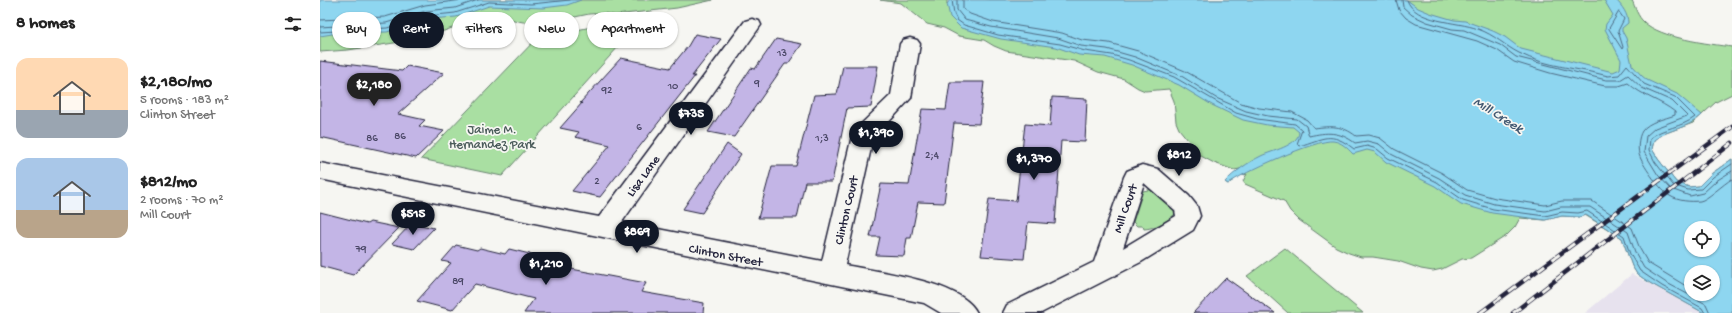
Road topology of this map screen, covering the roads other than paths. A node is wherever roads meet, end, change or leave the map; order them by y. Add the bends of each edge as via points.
1 (752, 25) dead end
2 (910, 44) dead end
3 (320, 172) edge
4 (604, 228) junction
5 (1104, 268) dead end
6 (831, 274) junction
7 (964, 313) edge
8 (1016, 313) edge

1 - 4 street, Lisa Lane
2 - 6 street, Clinton Court via 901,98 863,136
3 - 4 street, Clinton Street
4 - 6 street, Clinton Street
5 - 8 street
6 - 7 street, Clinton Street via 930,293

